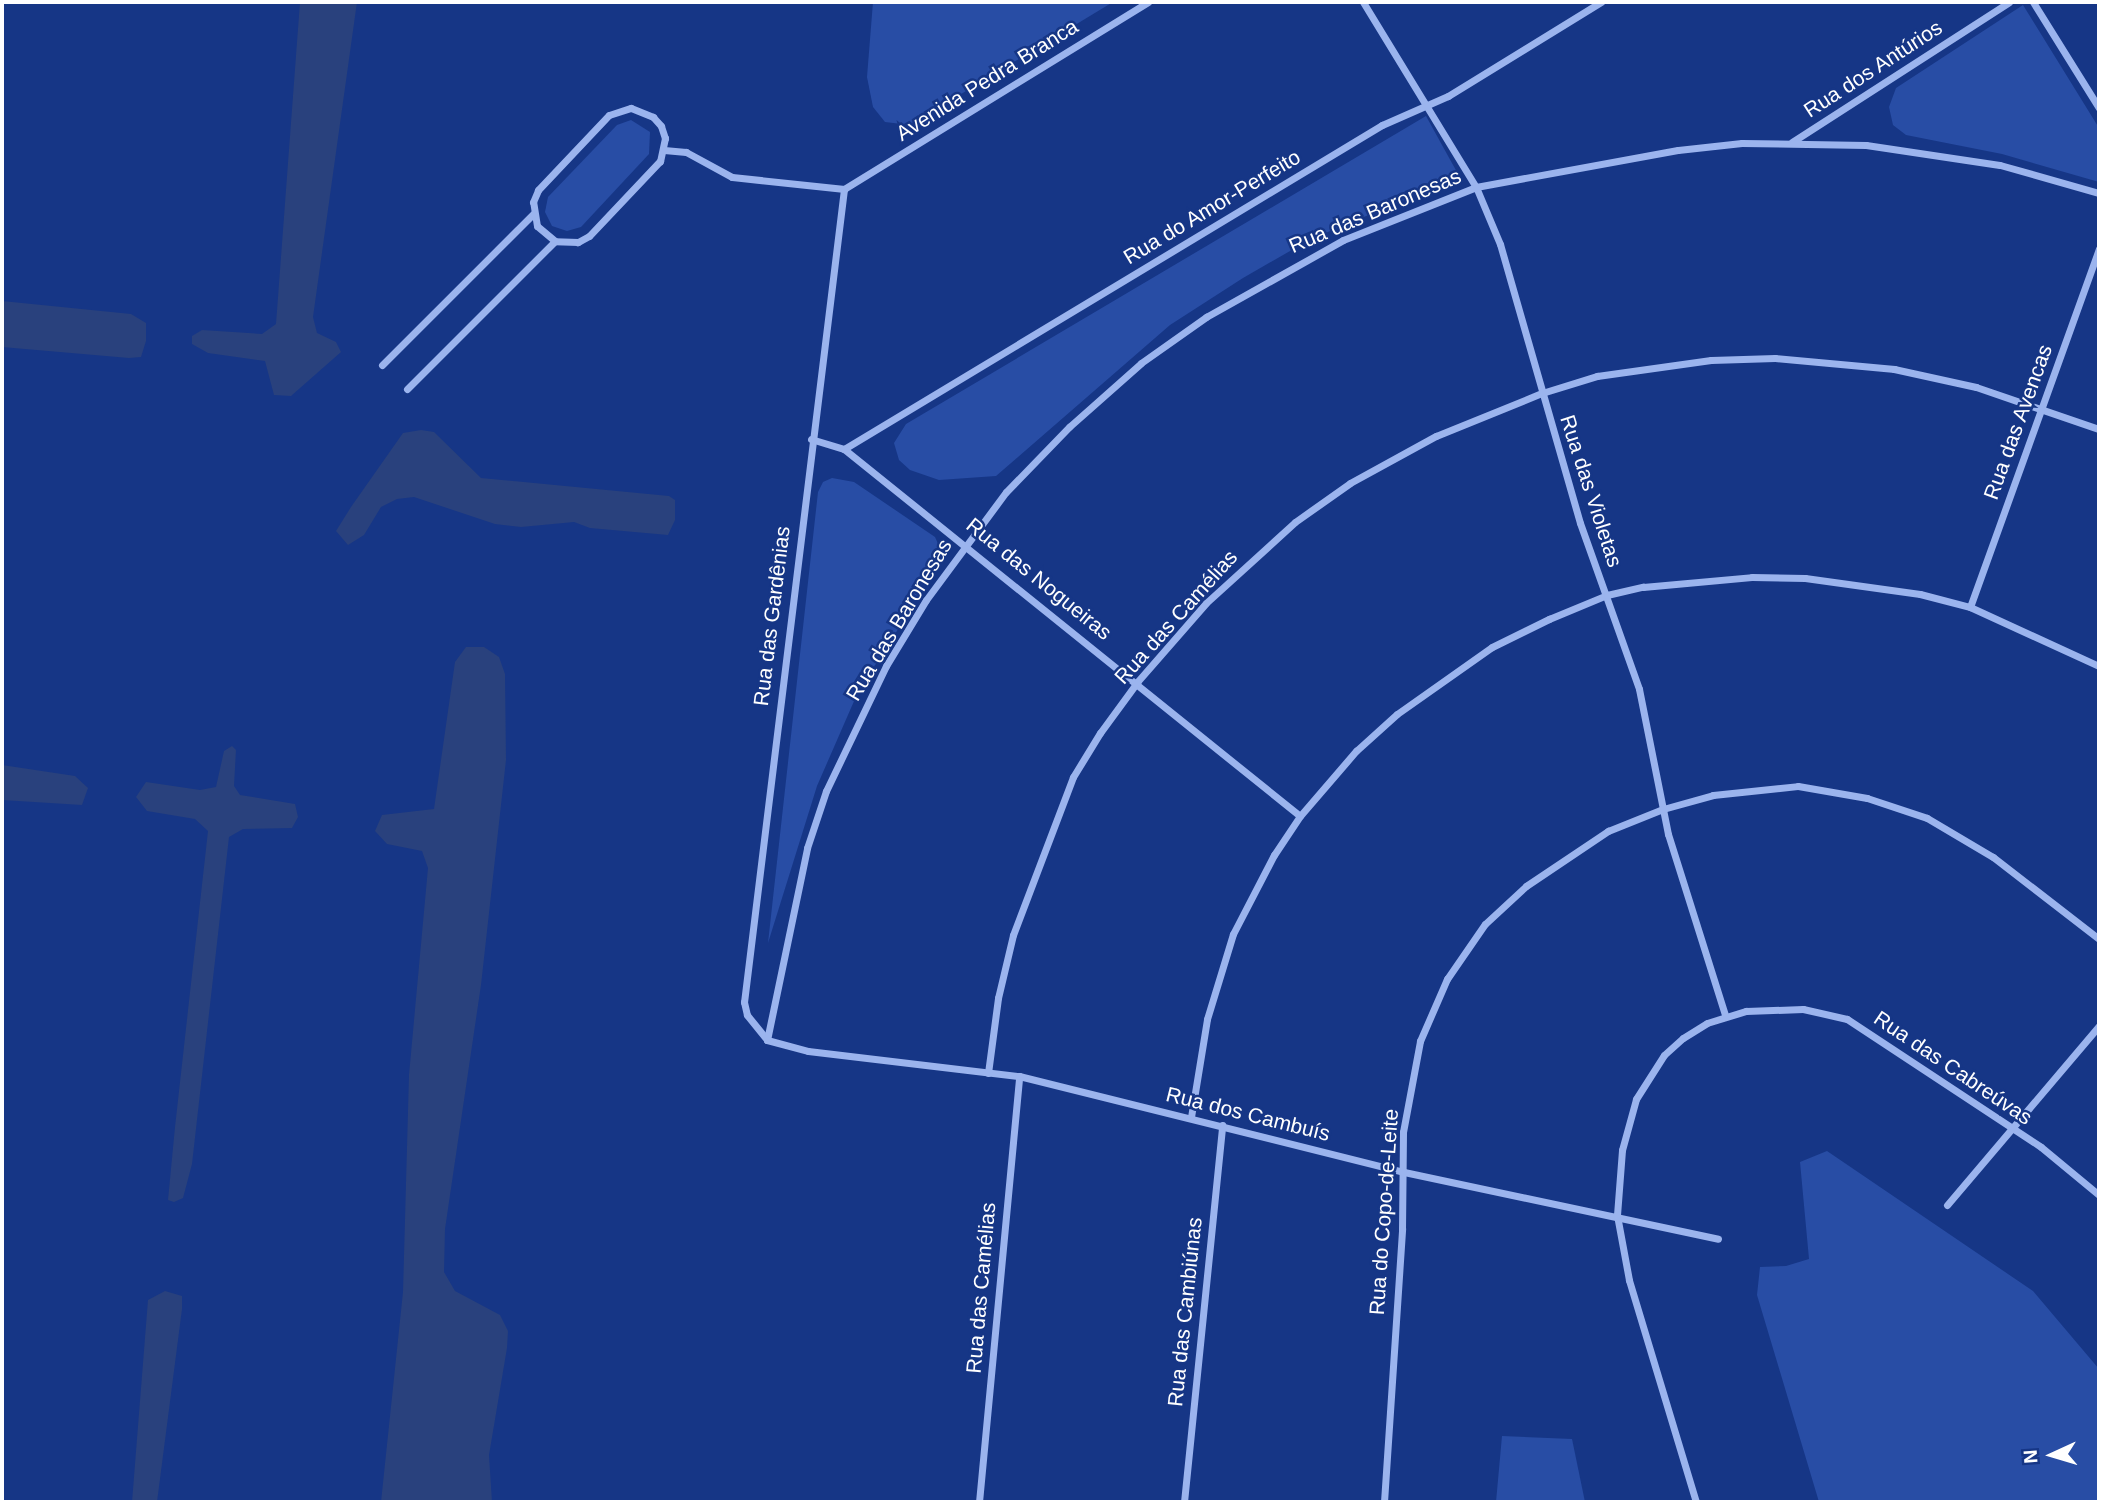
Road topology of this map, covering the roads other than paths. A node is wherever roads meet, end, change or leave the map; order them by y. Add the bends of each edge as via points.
1 (1148, 2) edge
2 (1363, 2) edge
3 (1601, 2) edge
4 (2008, 2) edge
5 (2034, 2) edge
6 (1429, 106) junction
7 (2099, 108) edge
8 (1791, 142) junction
9 (664, 150) junction
10 (1476, 187) junction
11 (844, 189) junction
12 (2099, 192) edge
13 (533, 214) junction
14 (555, 242) junction
15 (2099, 249) edge
16 (382, 365) dead end
17 (407, 389) dead end
18 (1542, 393) junction
19 (2041, 407) junction
20 (2099, 429) edge
21 (811, 439) junction
22 (844, 449) junction
23 (966, 543) junction
24 (1607, 595) junction
25 (1970, 607) junction
26 (2099, 666) edge
27 (1138, 681) junction
28 (1664, 809) junction
29 (1300, 816) junction
30 (2099, 939) edge
31 (1725, 1015) junction
32 (2099, 1026) edge
33 (767, 1040) junction
34 (988, 1073) junction
35 (1019, 1076) junction
36 (1191, 1117) junction
37 (1222, 1125) junction
38 (2010, 1129) junction
39 (1404, 1172) junction
40 (2099, 1195) edge
41 (1947, 1205) dead end
42 (1617, 1215) junction
43 (1718, 1239) dead end
44 (979, 1502) edge
45 (1184, 1502) edge
46 (1384, 1502) edge
47 (1696, 1502) edge

1 - 11 street, Avenida Pedra Branca
2 - 6 street, Rua das Violetas
3 - 6 street, Rua do Amor-Perfeito
4 - 8 street, Rua dos Antúrios
5 - 7 street
6 - 10 street, Rua das Violetas
6 - 22 street, Rua do Amor-Perfeito via 1382,125
8 - 10 street, Rua das Baronesas via 1678,150
8 - 12 street, Rua das Baronesas via 1927,152 2000,165
9 - 11 street via 686,152 733,177
9 - 13 street via 665,138 653,117 631,108 620,110 538,190
9 - 14 street via 660,161 589,236 578,242
10 - 18 street, Rua das Violetas via 1500,244
10 - 23 street, Rua das Baronesas via 1343,240 1206,317 1141,363 1069,427 1006,492
11 - 21 street, Rua das Gardênias
13 - 14 street via 537,226
13 - 16 street
14 - 17 street
15 - 19 street, Rua das Avencas
18 - 19 street, Rua das Camélias via 1597,376 1656,366 1775,358 1894,369
18 - 24 street, Rua das Violetas via 1580,523
18 - 27 street, Rua das Camélias via 1449,430 1350,483 1249,561
19 - 20 street, Rua das Camélias
19 - 25 street, Rua das Avencas
21 - 22 street, Rua das Nogueiras
21 - 33 street, Rua das Gardênias via 744,1002 747,1015
22 - 23 street, Rua das Nogueiras
23 - 27 street, Rua das Nogueiras
23 - 33 street, Rua das Baronesas via 886,666 826,791 807,848
24 - 25 street via 1697,580 1805,578 1920,594
24 - 28 street, Rua das Violetas via 1639,689
24 - 29 street via 1492,647 1437,682 1356,751
25 - 26 street
27 - 29 street, Rua das Nogueiras
27 - 34 street, Rua das Camélias via 1073,777 1043,855 1001,985
28 - 30 street, Rua do Copo-de-Leite via 1713,795 1798,786 1895,805 1927,818 1993,857
28 - 31 street, Rua das Violetas via 1679,876
28 - 39 street, Rua do Copo-de-Leite via 1608,831 1564,858 1485,924 1447,979 1420,1041 1403,1132
29 - 36 street via 1249,899 1229,946 1195,1072
31 - 38 street, Rua das Cabreúvas via 1803,1009 1847,1019
31 - 42 street, Rua das Cabreúvas via 1664,1055 1636,1099 1622,1150
32 - 38 street
33 - 34 street, Rua dos Cambuís via 808,1051
34 - 35 street, Rua dos Cambuís
35 - 36 street, Rua dos Cambuís
35 - 44 street, Rua das Camélias
36 - 37 street, Rua dos Cambuís
37 - 39 street, Rua dos Cambuís
37 - 45 street, Rua das Cambiúnas
38 - 40 street, Rua das Cabreúvas via 2041,1147
38 - 41 street
39 - 42 street, Rua dos Cambuís
39 - 46 street, Rua do Copo-de-Leite
42 - 43 street, Rua dos Cambuís
42 - 47 street, Rua das Cabreúvas via 1629,1280

